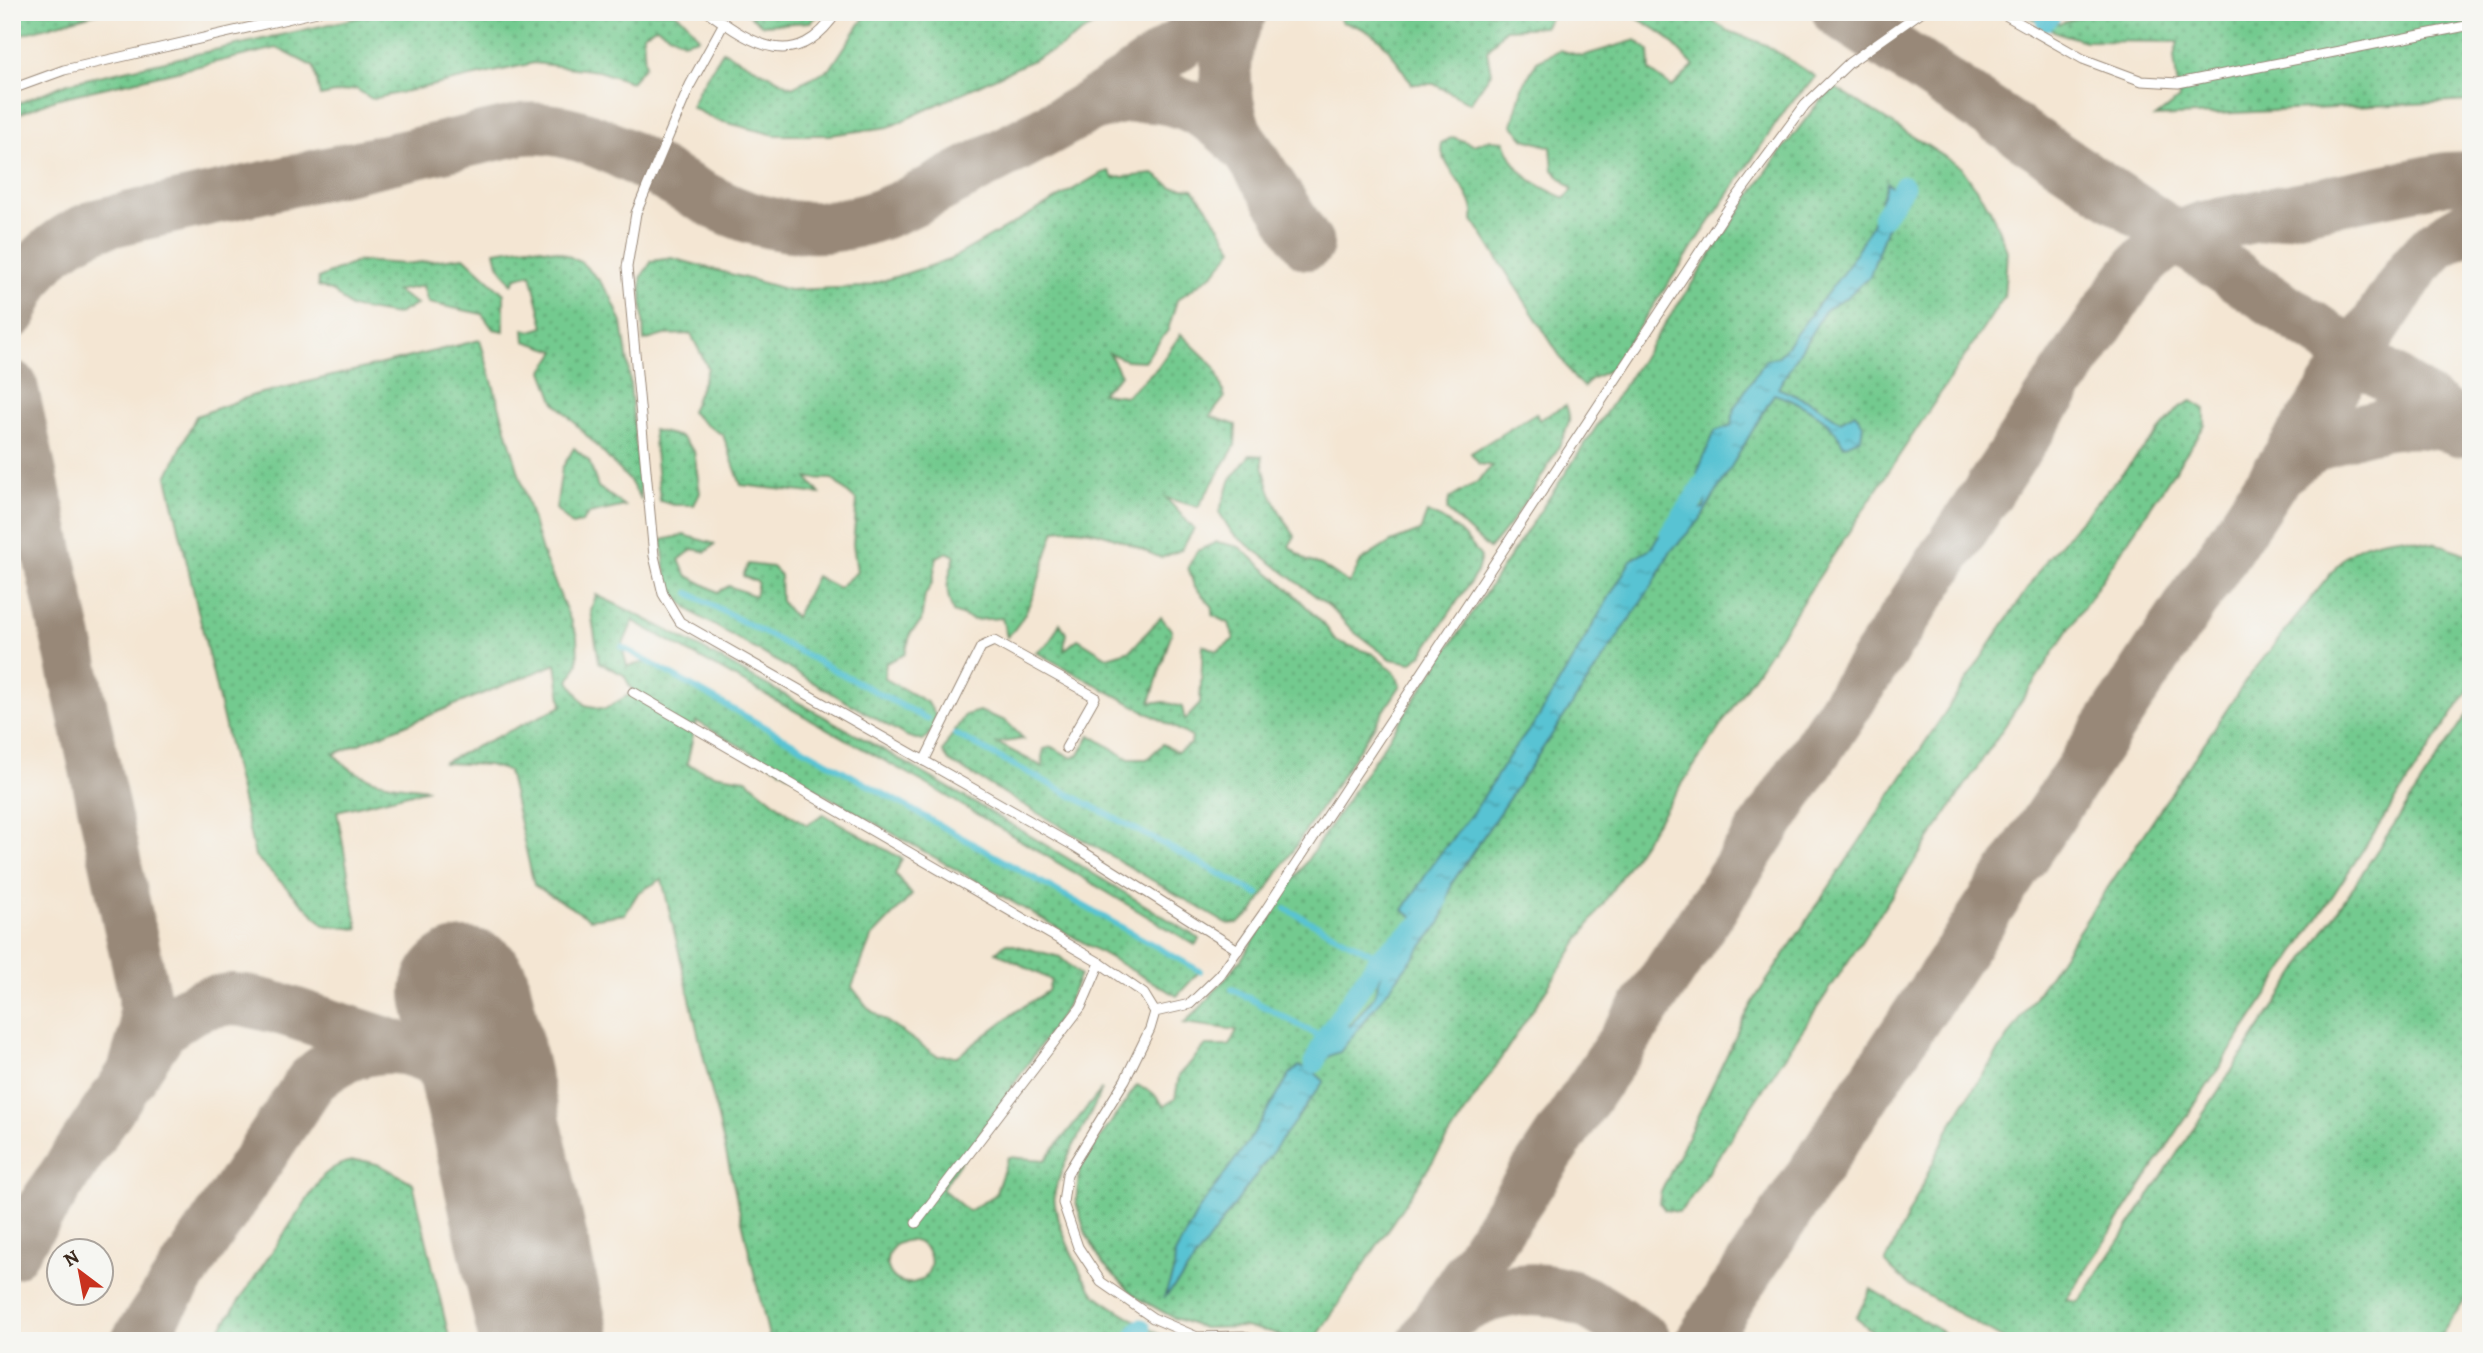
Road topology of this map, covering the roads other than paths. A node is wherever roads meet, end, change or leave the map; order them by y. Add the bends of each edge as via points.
1 (317, 12) edge
2 (708, 12) edge
3 (837, 12) edge
4 (1921, 12) edge
5 (2000, 12) edge
6 (724, 23) junction
7 (2471, 25) edge
8 (12, 89) edge
9 (633, 692) dead end
10 (1066, 748) dead end
11 (924, 761) junction
12 (1238, 950) junction
13 (1100, 963) junction
14 (1155, 1012) junction
15 (916, 1223) dead end
16 (1257, 1341) edge

1 - 8 lane via 76,67
2 - 6 lane
3 - 6 lane via 823,29 791,48 774,49
4 - 12 lane via 1849,63 1805,105 1728,209
5 - 7 lane via 2083,59 2142,81 2178,82
6 - 11 lane via 690,85 636,213 627,267 654,556 663,594 680,622
9 - 13 lane
10 - 11 lane via 1095,696 994,642 981,647
11 - 12 lane via 1074,846
12 - 14 lane via 1190,1004
13 - 14 lane via 1144,994
13 - 15 lane via 1081,1007
14 - 16 lane via 1125,1080 1067,1174 1063,1203 1078,1247 1101,1282 1153,1318 1197,1337 1243,1336

